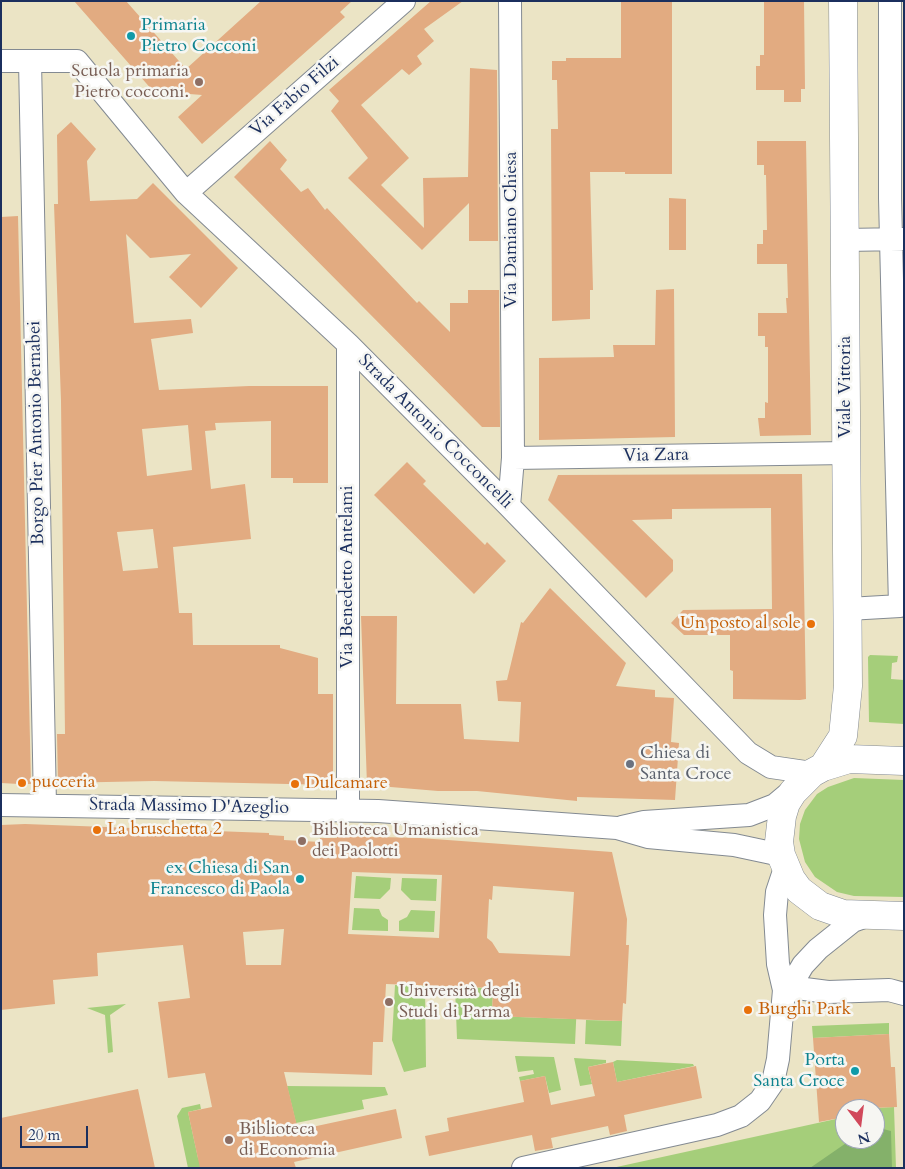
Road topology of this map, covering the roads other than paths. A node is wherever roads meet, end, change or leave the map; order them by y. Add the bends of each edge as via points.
1 (404, 1) edge
2 (510, 1) edge
3 (843, 1) edge
4 (890, 1) edge
5 (1, 61) edge
6 (30, 61) junction
7 (186, 193) junction
8 (897, 239) edge
9 (845, 240) junction
10 (348, 344) junction
11 (847, 454) junction
12 (513, 458) junction
13 (510, 506) junction
14 (848, 610) junction
15 (904, 760) edge
16 (812, 774) junction
17 (1, 805) edge
18 (45, 805) junction
19 (348, 810) junction
20 (616, 828) junction
21 (786, 867) junction
22 (870, 915) junction
23 (904, 916) edge
24 (904, 927) edge
25 (904, 994) edge
26 (784, 997) junction
27 (523, 1168) edge

1 - 7 street, Via Fabio Filzi
2 - 12 street, Via Damiano Chiesa
3 - 9 main road, Viale Vittoria
4 - 8 street
5 - 6 street
6 - 7 street, Strada Antonio Cocconcelli via 77,61
6 - 18 street, Borgo Pier Antonio Bernabei
7 - 10 street, Strada Antonio Cocconcelli
8 - 9 street
8 - 14 street via 900,606
9 - 11 main road, Viale Vittoria
10 - 13 street, Strada Antonio Cocconcelli
10 - 19 street, Via Benedetto Antelami
11 - 12 street, Via Zara
11 - 14 main road, Viale Vittoria
12 - 13 street
13 - 16 street, Strada Antonio Cocconcelli via 748,753 771,767
14 - 16 main road, Viale Vittoria via 846,718 840,743
15 - 16 main road via 849,759
16 - 20 street via 775,805 750,815 644,822
16 - 21 main road, Viale Vittoria via 793,792 782,816 779,842
17 - 18 street, Strada Massimo D'Azeglio
18 - 19 street, Strada Massimo D'Azeglio
19 - 20 street, Strada Massimo D'Azeglio
20 - 21 street via 648,837 734,845
21 - 22 main road via 800,890 820,906 843,914
21 - 26 street via 776,892 775,915
22 - 23 main road
22 - 24 main road via 888,918
22 - 26 street via 853,921 818,949 803,965
25 - 26 street via 889,990 828,992 797,988
26 - 27 street via 773,1082 760,1101 741,1116 717,1125

